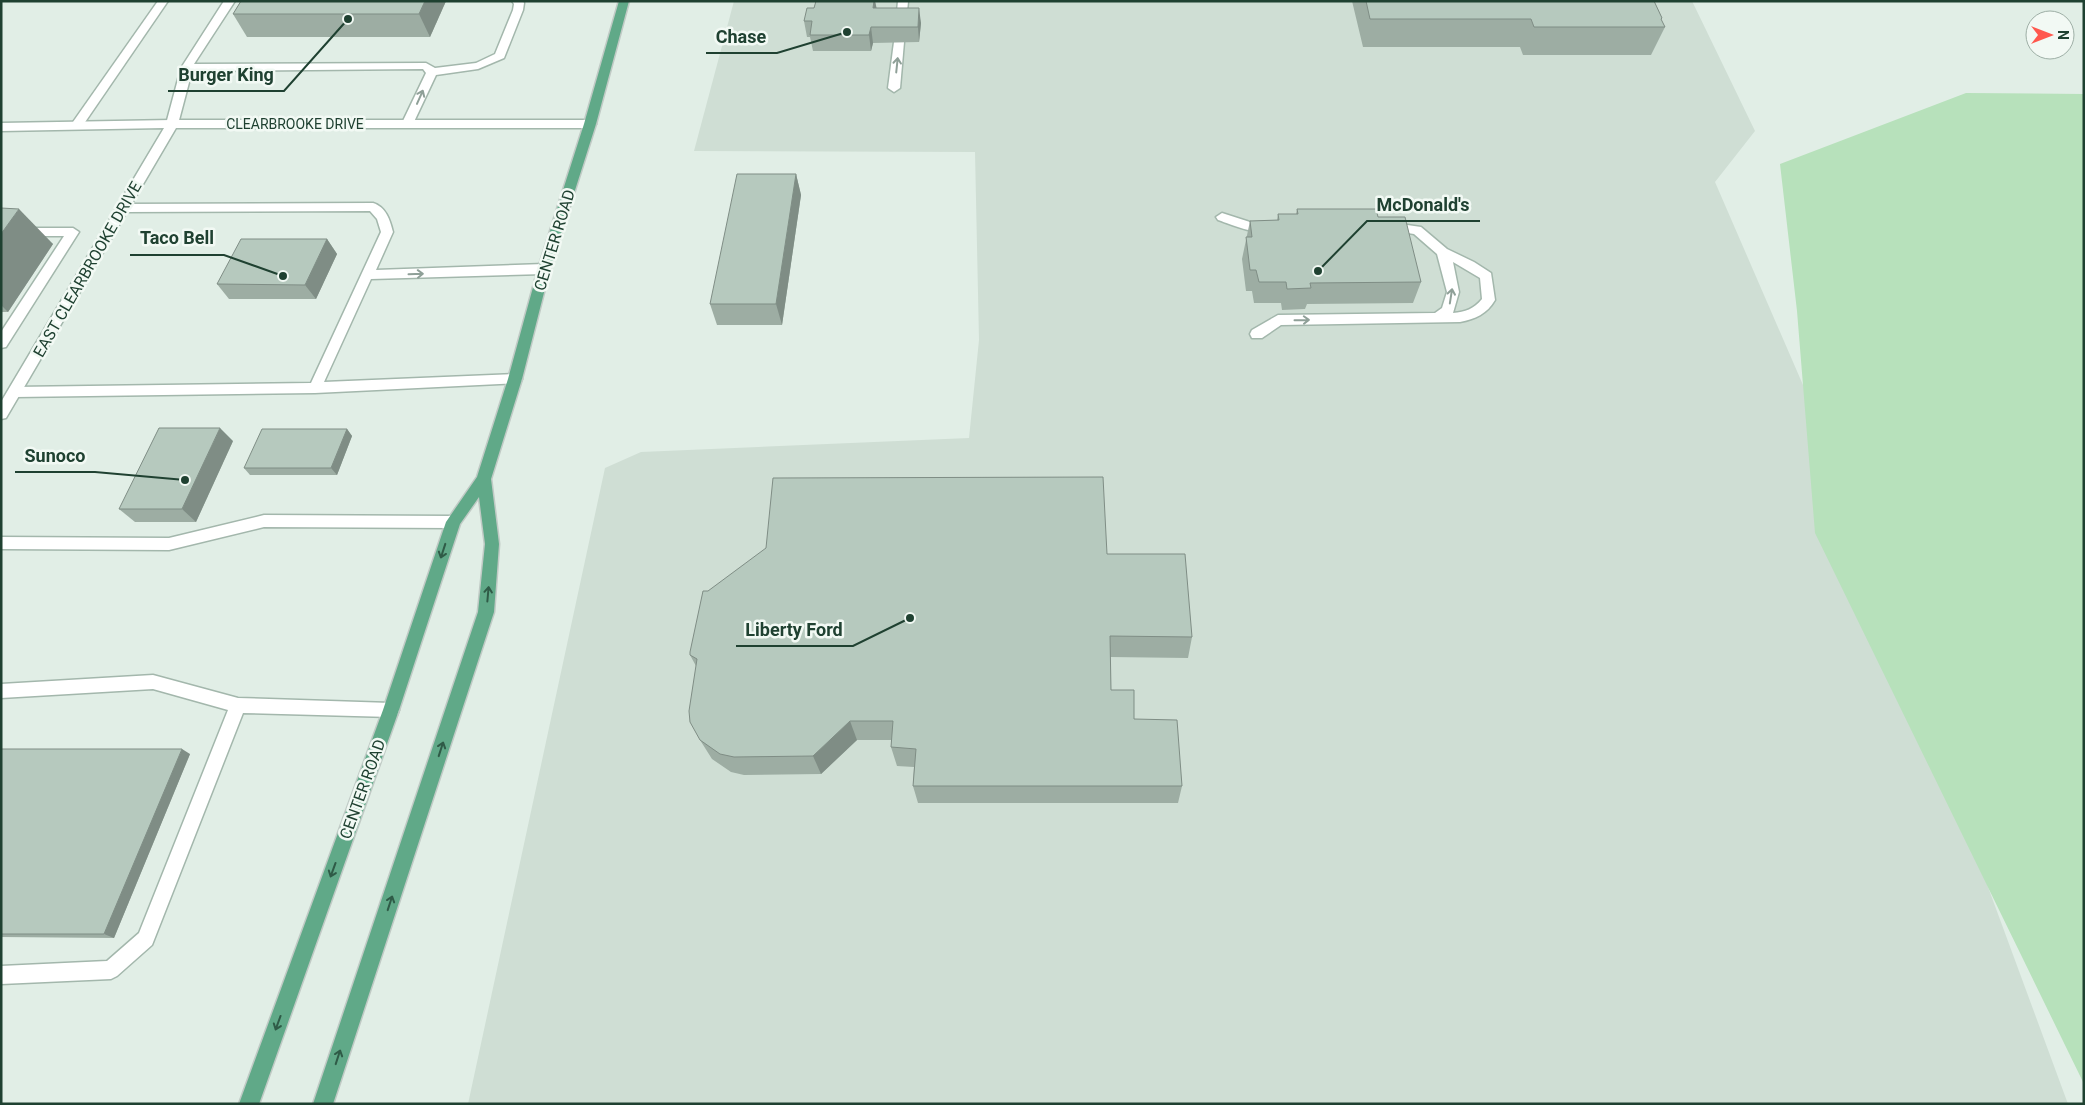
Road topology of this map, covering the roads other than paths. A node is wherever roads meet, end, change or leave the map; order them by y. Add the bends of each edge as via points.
1 (163, 1) edge
2 (230, 1) edge
3 (517, 1) edge
4 (624, 1) edge
5 (903, 1) edge
6 (900, 23) edge
7 (899, 42) edge
8 (187, 68) junction
9 (432, 72) junction
10 (894, 88) dead end
11 (408, 123) junction
12 (172, 124) junction
13 (590, 124) junction
14 (78, 125) junction
15 (1, 127) edge
16 (124, 208) junction
17 (1222, 217) dead end
18 (1369, 226) edge
19 (1282, 227) edge
20 (1, 232) edge
21 (1442, 252) junction
22 (544, 270) junction
23 (367, 275) junction
24 (1438, 318) junction
25 (1257, 334) dead end
26 (1, 343) edge
27 (515, 379) junction
28 (315, 388) junction
29 (15, 392) junction
30 (1, 414) edge
31 (484, 480) junction
32 (453, 522) junction
33 (1, 542) edge
34 (1, 691) edge
35 (238, 705) junction
36 (390, 710) junction
37 (1, 975) edge
38 (249, 1104) edge
39 (323, 1104) edge

1 - 14 street
2 - 8 street, EAST CLEARBROOKE DRIVE
3 - 9 street via 518,10 500,56 478,66
4 - 13 main road, CENTER ROAD
5 - 6 street
10 -> 7 street
8 - 9 street via 426,66
8 - 12 street, EAST CLEARBROOKE DRIVE
11 -> 9 street
11 - 12 street, CLEARBROOKE DRIVE
11 - 13 street, CLEARBROOKE DRIVE
12 - 14 street, CLEARBROOKE DRIVE
12 - 16 street, EAST CLEARBROOKE DRIVE
13 - 22 main road, CENTER ROAD
14 - 15 street, CLEARBROOKE DRIVE
16 - 23 street via 373,207 383,217 387,232
16 - 29 street, EAST CLEARBROOKE DRIVE
17 - 19 street via 1252,227
18 - 21 street via 1417,230
20 - 26 street via 73,232
24 -> 21 street via 1448,310 1453,292
21 - 24 street via 1486,276 1489,300 1482,310 1464,317
23 -> 22 street
22 - 27 main road, CENTER ROAD
23 - 28 street
25 -> 24 street via 1278,320
27 - 28 street
27 - 31 main road, CENTER ROAD
28 - 29 street
29 - 30 street, EAST CLEARBROOKE DRIVE
31 - 32 main road, CENTER ROAD
39 -> 31 main road, CENTER ROAD via 486,612 492,544
32 - 33 street via 264,521 169,544
32 -> 36 main road, CENTER ROAD
34 - 35 street via 152,682
35 - 36 street
35 - 37 street via 146,939 110,970
36 -> 38 main road, CENTER ROAD

